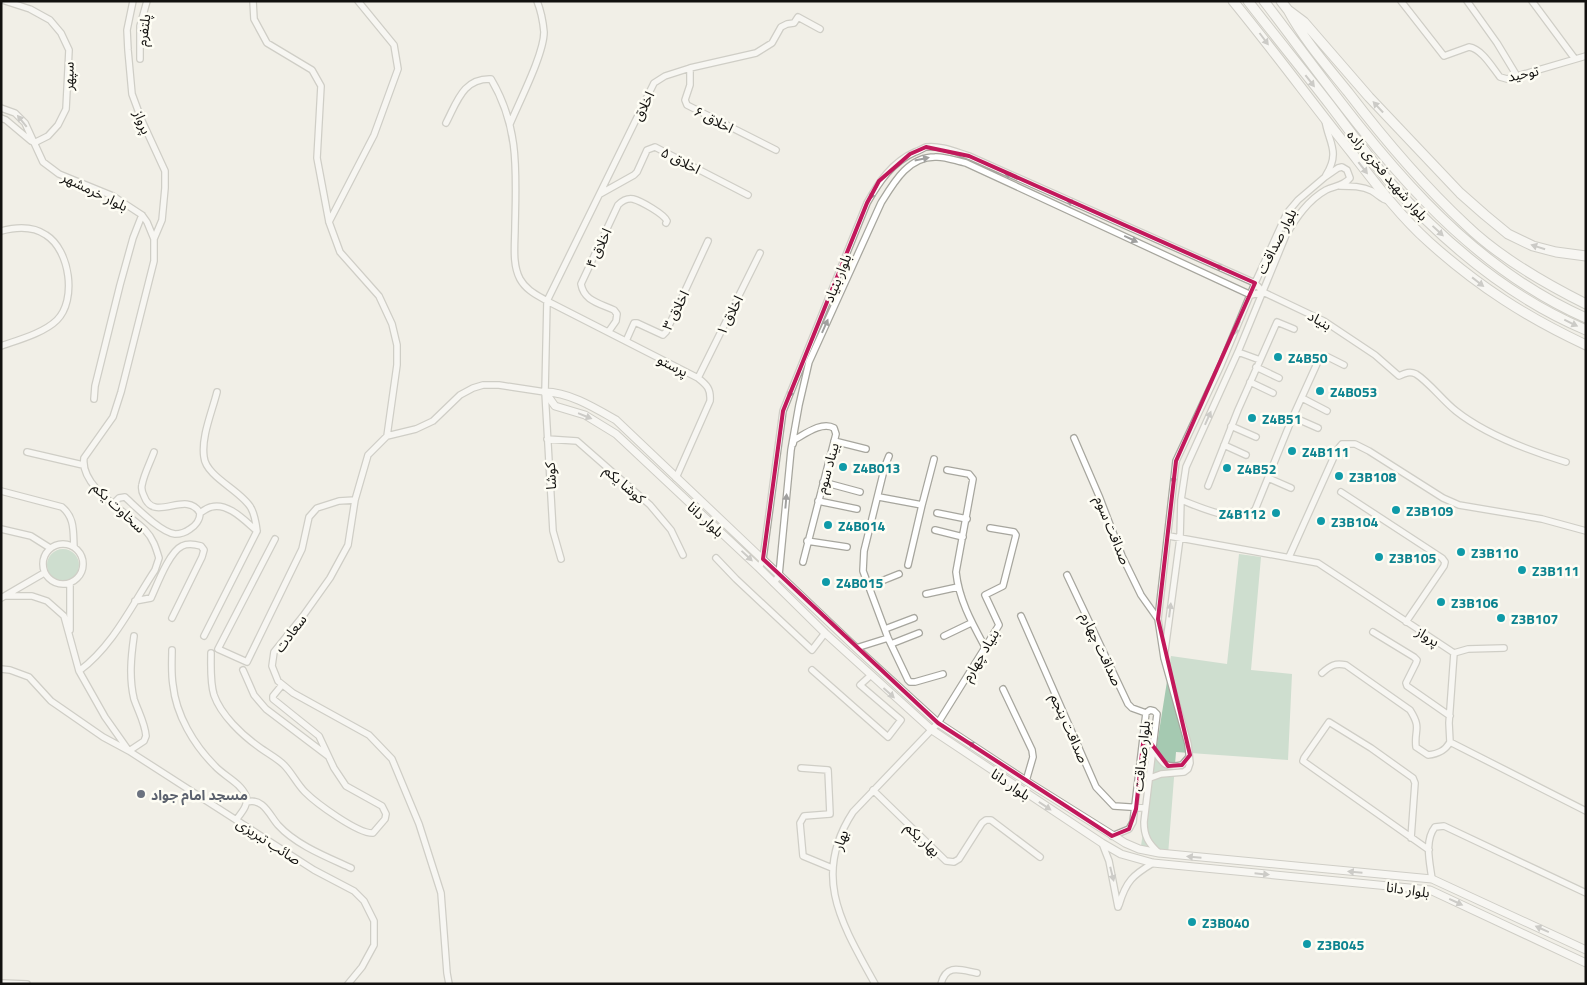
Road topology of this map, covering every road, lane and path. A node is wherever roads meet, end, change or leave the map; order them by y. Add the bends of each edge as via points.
1 (5, 1) edge
2 (133, 1) edge
3 (147, 1) edge
4 (253, 1) edge
5 (358, 1) edge
6 (537, 1) edge
7 (1233, 1) edge
8 (1248, 1) edge
9 (1264, 1) edge
10 (1281, 1) edge
11 (1401, 1) edge
12 (1467, 1) edge
13 (1532, 1) edge
14 (1288, 10) junction
15 (820, 30) dead end
16 (1586, 56) edge
17 (140, 59) dead end
18 (1576, 59) junction
19 (690, 68) junction
20 (1517, 76) junction
21 (1, 108) edge
22 (1, 118) edge
23 (1325, 119) junction
24 (446, 123) dead end
25 (510, 124) junction
26 (34, 143) junction
27 (776, 150) dead end
28 (1325, 176) junction
29 (1338, 186) junction
30 (600, 194) junction
31 (748, 194) dead end
32 (1389, 201) junction
33 (142, 215) junction
34 (329, 222) junction
35 (666, 223) dead end
36 (1, 231) edge
37 (154, 239) junction
38 (708, 241) dead end
39 (760, 253) dead end
40 (1586, 256) edge
41 (1255, 283) junction
42 (1263, 292) junction
43 (1251, 294) junction
44 (546, 301) junction
45 (1586, 304) edge
46 (1586, 318) edge
47 (1294, 329) dead end
48 (1586, 330) edge
49 (608, 331) junction
50 (626, 340) junction
51 (1586, 345) edge
52 (1, 346) edge
53 (1238, 352) junction
54 (1260, 360) junction
55 (1344, 365) dead end
56 (1256, 367) junction
57 (698, 378) junction
58 (1279, 378) dead end
59 (1250, 382) junction
60 (217, 392) dead end
61 (545, 392) junction
62 (1272, 393) dead end
63 (1302, 398) junction
64 (94, 399) dead end
65 (1327, 411) dead end
66 (1293, 417) junction
67 (1231, 426) junction
68 (1318, 428) dead end
69 (388, 436) junction
70 (1256, 437) dead end
71 (1074, 438) dead end
72 (548, 439) junction
73 (834, 441) junction
74 (1224, 446) junction
75 (866, 449) dead end
76 (791, 450) junction
77 (26, 452) dead end
78 (154, 452) dead end
79 (1246, 455) dead end
80 (889, 456) dead end
81 (934, 459) dead end
82 (1566, 462) dead end
83 (83, 466) junction
84 (947, 470) dead end
85 (676, 478) junction
86 (1268, 478) junction
87 (824, 482) junction
88 (1208, 486) dead end
89 (1290, 488) dead end
90 (1, 491) edge
91 (860, 492) dead end
92 (1341, 492) dead end
93 (879, 496) junction
94 (355, 500) junction
95 (1181, 500) junction
96 (818, 501) junction
97 (113, 504) junction
98 (922, 505) junction
99 (857, 510) dead end
100 (937, 513) dead end
101 (200, 514) junction
102 (967, 519) junction
103 (990, 528) dead end
104 (1, 529) edge
105 (935, 530) dead end
106 (256, 531) junction
107 (1586, 531) edge
108 (1168, 536) junction
109 (963, 537) junction
110 (1180, 538) junction
111 (275, 539) dead end
112 (807, 541) junction
113 (74, 547) junction
114 (847, 547) dead end
115 (50, 548) junction
116 (684, 556) dead end
117 (1289, 557) junction
118 (716, 558) dead end
119 (561, 559) dead end
120 (763, 560) junction
121 (803, 562) dead end
122 (908, 565) dead end
123 (759, 568) junction
124 (44, 573) junction
125 (779, 574) junction
126 (899, 574) dead end
127 (1067, 575) dead end
128 (774, 583) junction
129 (70, 584) junction
130 (868, 586) junction
131 (958, 587) junction
132 (926, 594) dead end
133 (4, 597) edge
134 (135, 601) junction
135 (1022, 616) dead end
136 (172, 618) dead end
137 (914, 618) dead end
138 (1158, 619) junction
139 (1406, 622) junction
140 (971, 623) junction
141 (884, 629) junction
142 (1373, 632) dead end
143 (825, 633) junction
144 (919, 633) dead end
145 (134, 636) dead end
146 (204, 636) dead end
147 (944, 636) dead end
148 (70, 637) junction
149 (888, 638) junction
150 (890, 644) junction
151 (985, 647) junction
152 (856, 648) junction
153 (1504, 648) dead end
154 (172, 650) dead end
155 (211, 653) dead end
156 (1454, 653) junction
157 (1164, 658) junction
158 (1, 669) edge
159 (243, 670) dead end
160 (812, 670) dead end
161 (79, 671) junction
162 (1322, 673) dead end
163 (943, 674) dead end
164 (870, 676) junction
165 (282, 684) junction
166 (1003, 689) dead end
167 (1146, 713) junction
168 (1450, 716) junction
169 (938, 722) junction
170 (932, 730) junction
171 (1450, 742) junction
172 (1153, 749) junction
173 (129, 751) junction
174 (1190, 755) junction
175 (329, 757) junction
176 (801, 768) dead end
177 (1150, 778) junction
178 (1026, 781) junction
179 (873, 790) junction
180 (247, 802) junction
181 (1145, 808) junction
182 (1136, 809) junction
183 (1586, 811) edge
184 (236, 820) junction
185 (1112, 836) junction
186 (1412, 838) junction
187 (1102, 843) junction
188 (1429, 850) junction
189 (1158, 853) junction
190 (1040, 857) dead end
191 (1153, 863) junction
192 (351, 868) dead end
193 (832, 868) junction
194 (1432, 879) junction
195 (1586, 893) edge
196 (1586, 950) edge
197 (1586, 963) edge
198 (977, 973) dead end
199 (1, 983) edge
200 (27, 984) edge
201 (348, 984) edge
202 (449, 984) edge
203 (875, 984) edge
204 (941, 984) edge

1 - 26 street, سپهر via 50,20 69,50 66,109 58,126
2 - 37 street, پرواز via 127,30 132,94 165,171 162,220
3 - 17 street, پلتفرم via 140,26
4 - 34 street via 254,19 267,43 312,70 321,86 317,158
5 - 34 street via 394,44 398,69 374,134
6 - 25 street via 544,34 541,50
7 -> 23 main road
8 -> 48 main road, بلوار شهید فخری زاده via 1419,214 1486,273 1524,298
9 - 46 main road, بلوار شهید فخری زاده via 1401,177 1440,217 1516,280
10 - 14 main road
11 - 20 street, توحید via 1444,56 1473,47 1500,77
12 - 20 street
13 - 18 street
40 -> 14 main road via 1533,246 1508,234 1460,193 1369,97 1304,22
14 - 45 main road via 1298,29 1374,126 1467,226 1510,261
15 - 19 street, اخلاق via 798,17 794,23 781,27 772,44 756,53
16 - 18 street, توحید
18 - 20 street, توحید
19 - 27 street, اخلاق ۶ via 686,105
19 - 30 street, اخلاق via 654,83
26 -> 21 street, بلوار خرمشهر via 25,123 15,113
22 - 26 street, بلوار خرمشهر
23 - 28 street via 1333,148 1332,163
23 -> 32 main road
24 - 25 street, پرستو via 465,88 480,78 491,79
25 - 44 street, پرستو via 515,144 517,272 526,288
26 - 33 street, بلوار خرمشهر via 43,162 59,174 113,196
28 - 29 street, بلوار صداقت via 1338,168 1347,170 1350,178
28 - 41 street, بلوار صداقت via 1287,213
29 - 32 street via 1363,188
29 - 42 street, بلوار صداقت via 1314,199 1295,220
30 - 31 street, اخلاق ۵ via 634,175 647,150 655,147
30 - 44 street, اخلاق
32 -> 51 main road via 1428,241 1479,284 1513,307
33 - 37 street, بلوار خرمشهر
33 - 64 street via 120,285
34 - 69 street via 340,252 379,296 392,324 397,365
35 - 49 street, اخلاق ۴ via 665,216 641,202 631,199 618,205 581,284 586,297 617,314
36 - 52 street via 28,228 46,235 61,252 69,278 68,301 57,320 36,333
37 - 83 street via 154,261 122,392 113,417 84,458
38 - 50 street, اخلاق ۳ via 666,332 663,335 636,323
39 - 57 street, اخلاق ۱
41 - 42 street
41 - 43 street, بلوار صداقت
41 -> 120 street, بلوار بنیاد via 969,156 946,148 926,147 910,154 880,181 867,203 783,411
42 - 43 street
42 - 53 street, بلوار صداقت
42 - 82 street, بنیاد via 1324,321 1375,355 1398,376 1407,372 1416,374 1456,412 1490,432 1536,453
76 -> 43 street, بلوار بنیاد via 809,362 881,203 895,181 914,161 935,156 966,163
43 -> 108 street, بلوار صداقت via 1176,461
44 - 49 street, پرستو
44 - 61 street
47 - 54 street via 1277,322
49 - 50 street, پرستو
50 - 57 street, پرستو
53 - 54 street
95 -> 53 street, بلوار صداقت via 1186,467
54 - 56 street
55 - 63 street via 1322,356
56 - 58 street
56 - 59 street
57 - 85 street, پرستو via 707,385 710,401
59 - 62 street
59 - 67 street
60 - 106 street via 204,441 204,459 210,469 250,507
61 - 69 street, سعادت via 483,385 460,395 433,421
61 - 72 street, کوشا
61 - 85 street, بلوار دانا via 555,392 592,406 616,420
61 -> 123 street, بلوار دانا via 555,406 596,420 616,434
63 - 65 street
63 - 66 street
66 - 68 street
66 - 86 street
67 - 70 street
67 - 74 street
69 - 94 street, سعادت via 368,455
71 - 138 street, صداقت سوم via 1140,595
72 - 116 street, کوشا یکم via 577,441 650,505 671,530
72 - 119 street, کوشا via 552,532
73 - 75 street
73 - 76 street, بیناد سوم via 834,428 821,426 794,440
73 - 87 street, بیناد سوم
74 - 79 street
74 - 88 street
125 -> 76 street, بلوار بنیاد
77 - 83 street
78 - 101 street via 141,487 144,499 155,509 189,504
80 - 93 street
81 - 98 street
83 - 97 street, سخاوت یکم via 88,478
84 - 102 street via 969,474 974,480
85 - 120 street, بلوار دانا
86 - 89 street
86 - 95 street via 1255,510 1246,515 1214,512
87 - 91 street
87 - 96 street, بیناد سوم
90 - 113 street via 62,507 73,522
92 - 139 street via 1444,562
93 - 98 street
93 - 130 street via 864,551 863,571
94 - 111 street via 317,508 309,517 302,549 246,662 218,649
94 - 165 street, سعادت via 348,545 330,578 274,652 272,666
95 - 110 street, بلوار صداقت
96 - 99 street
96 - 112 street, بیناد سوم
97 - 101 street via 119,498 125,498 152,521 176,534 194,526
97 - 134 street, سخاوت یکم via 145,530 159,558
98 - 122 street
100 - 102 street
101 - 106 street via 210,507 220,506
102 - 109 street
103 - 151 street, بنیاد چهارم via 1014,532 1016,539 1004,586 985,594 999,625
104 - 115 street via 31,536
105 - 109 street
106 - 146 street
107 - 117 street via 1542,519 1459,505 1369,451 1355,444 1342,444
108 - 110 street, پرواز
108 - 138 street, بلوار صداقت
109 - 131 street via 956,572
110 - 117 street, پرواز
157 -> 110 street, بلوار صداقت
112 - 114 street
112 - 121 street, بیناد سوم
113 - 115 street via 57,544
113 - 129 street via 81,555 83,569 76,581
115 - 124 street via 43,559
117 - 139 street, پرواز via 1318,563
118 - 143 street via 812,650
120 - 123 street, بلوار بنیاد
120 - 125 street, بلوار دانا
123 - 128 street, بلوار دانا
124 - 129 street via 52,582
124 - 133 street
125 - 128 street, بلوار بنیاد
125 - 152 street, بلوار دانا
126 - 130 street
127 - 167 street, صداقت چهارم via 1128,704
128 - 143 street, بلوار دانا
129 - 148 street
130 - 141 street
131 - 132 street
131 - 140 street
133 - 148 street via 32,596 47,601 64,616
134 - 136 street via 151,598 174,552 192,543 201,546 204,550 202,558
134 - 161 street, سخاوت یکم via 107,646
135 - 182 street, صداقت پنجم via 1096,787 1114,806
137 - 141 street
138 - 157 street, بلوار صداقت
139 - 156 street, پرواز
140 - 147 street
140 - 151 street
141 - 149 street
142 - 168 street via 1417,660 1407,686
143 - 164 street, بلوار دانا
144 - 150 street
145 - 173 street via 131,679 146,736
148 - 161 street, صائب تبریزی
149 - 150 street
149 - 152 street
150 - 163 street via 910,682
151 - 169 street, بنیاد چهارم
152 - 169 street, بلوار دانا
153 - 156 street via 1468,649
154 - 180 street via 173,686 188,730 216,767 245,794
155 - 175 street via 214,696 225,714 247,738 283,764 320,805 358,829 373,833 385,819 382,806 346,786
156 - 168 street, پرواز
157 - 174 street, بلوار صداقت
158 - 173 street via 29,677 51,701
159 - 175 street via 254,694 266,709
160 - 164 street via 888,737 901,720 860,685
161 - 173 street, صائب تبریزی
162 - 171 street via 1331,665 1346,665 1410,710 1418,730 1416,747 1428,755 1446,749
164 -> 170 street, بلوار دانا
165 - 175 street via 273,699 318,736
165 - 202 street via 369,735 392,759 420,824 441,893
166 - 178 street via 1032,750
167 - 172 street, بلوار صداقت via 1150,710 1157,714
167 - 182 street, بلوار صداقت
168 - 171 street, پرواز
169 - 170 street, بهار
178 -> 169 street, بلوار دانا
170 - 179 street, بهار
170 -> 187 street, بلوار دانا
171 - 183 street
172 - 174 street, بلوار صداقت via 1162,763 1168,766 1182,765
172 - 177 street, بلوار صداقت
173 - 184 street, صائب تبریزی
174 - 177 street, بلوار صداقت via 1188,769 1184,772
176 - 193 street via 828,770 830,814 804,816 800,823 803,856
177 - 181 street, بلوار صداقت
178 - 185 street, بلوار دانا
179 - 190 street, بهار یکم via 946,861 959,859 986,820 991,820
179 - 193 street, بهار via 843,828
180 - 184 street
180 - 192 street via 256,801 263,806 278,825 308,848
181 - 182 street, صداقت پنجم
181 - 189 street, بلوار صداقت via 1144,833
182 - 185 street, بلوار صداقت via 1129,829
184 - 201 street, صائب تبریزی via 314,870 354,891 364,902 374,921 374,945
185 - 189 street, بلوار دانا via 1139,849
186 - 186 street via 1413,778 1329,722 1304,761
186 - 188 street
187 - 191 street, بلوار دانا via 1121,854
187 -> 191 street via 1118,907 1130,879
188 - 194 street
188 - 195 street via 1431,833 1435,828 1444,826
194 -> 189 street, بلوار دانا
191 -> 197 street, بلوار دانا via 1430,890
193 - 203 street, بهار via 840,916
196 -> 194 street, بلوار دانا
198 - 204 street via 952,969 943,976
199 - 200 street

